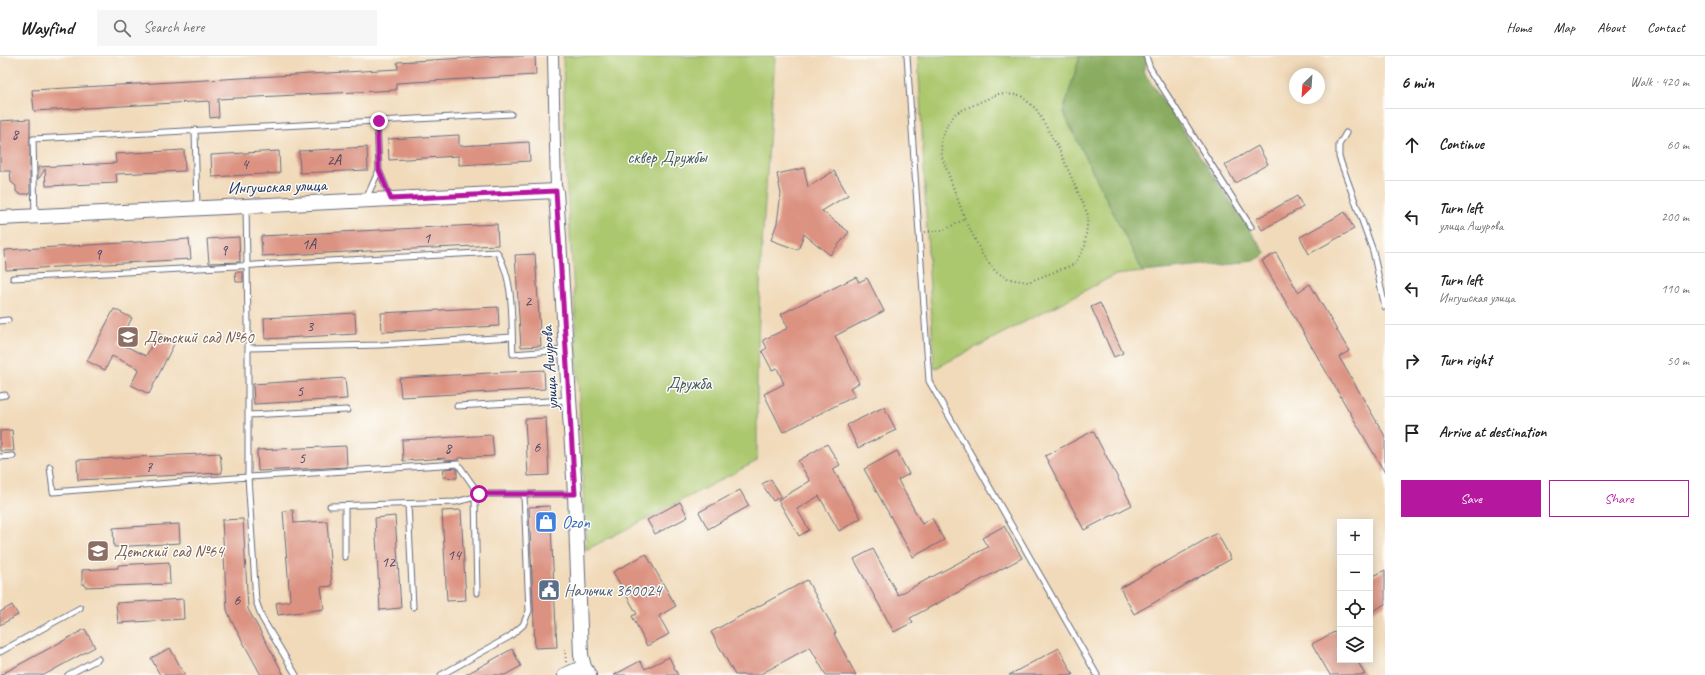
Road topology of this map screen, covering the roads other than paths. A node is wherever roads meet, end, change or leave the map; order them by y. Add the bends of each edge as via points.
1 (553, 56) edge
2 (907, 56) edge
3 (1146, 56) edge
4 (511, 114) dead end
5 (377, 121) junction
6 (196, 130) junction
7 (1346, 133) dead end
8 (379, 170) junction
9 (556, 191) junction
10 (391, 199) junction
11 (366, 200) junction
12 (246, 205) junction
13 (197, 207) junction
14 (35, 216) junction
15 (0, 218) edge
16 (1251, 227) dead end
17 (247, 266) junction
18 (13, 278) dead end
19 (1385, 307) edge
20 (8, 320) dead end
21 (0, 321) edge
22 (512, 338) junction
23 (248, 348) junction
24 (566, 350) junction
25 (569, 400) junction
26 (457, 406) dead end
27 (347, 410) dead end
28 (248, 415) junction
29 (0, 456) edge
30 (13, 456) dead end
31 (50, 467) dead end
32 (248, 477) junction
33 (575, 494) junction
34 (477, 495) junction
35 (524, 495) junction
36 (408, 504) junction
37 (330, 506) dead end
38 (345, 506) junction
39 (345, 557) dead end
40 (477, 593) dead end
41 (413, 606) dead end
42 (80, 608) dead end
43 (0, 652) edge
44 (98, 659) dead end
45 (565, 669) edge
46 (587, 671) edge
47 (68, 675) edge
48 (296, 675) edge
49 (441, 675) edge
50 (1097, 675) edge

1 - 9 street, улица Ашурова
2 - 50 lane via 929,381
3 - 16 lane via 1150,68
4 - 5 lane
5 - 6 lane
5 - 8 lane
6 - 13 lane
6 - 14 lane via 34,139
7 - 19 lane via 1339,145 1339,157 1373,251
8 - 10 lane
8 - 11 lane
9 - 10 street, Ингушская улица
9 - 24 street, улица Ашурова
10 - 11 street, Ингушская улица
11 - 12 street, Ингушская улица
12 - 13 street, Ингушская улица
12 - 17 lane
13 - 14 street, Ингушская улица
14 - 15 street, Ингушская улица
17 - 18 lane
17 - 22 lane via 497,252 508,278
17 - 23 lane
20 - 21 lane
22 - 23 lane
22 - 24 lane via 513,354
23 - 28 lane
24 - 25 street, улица Ашурова
25 - 26 lane
25 - 33 street, улица Ашурова
27 - 28 lane
28 - 32 lane
29 - 30 lane
31 - 32 lane via 53,492
32 - 34 lane via 458,464
32 - 48 lane via 256,601 262,618
33 - 35 lane
33 - 46 street, улица Ашурова via 581,649
34 - 35 lane
34 - 36 lane via 456,502
34 - 40 lane
35 - 49 lane via 529,611 523,625 509,637
36 - 38 lane
36 - 41 lane
37 - 38 lane
38 - 39 lane
42 - 43 lane
44 - 47 lane
45 - 46 street

